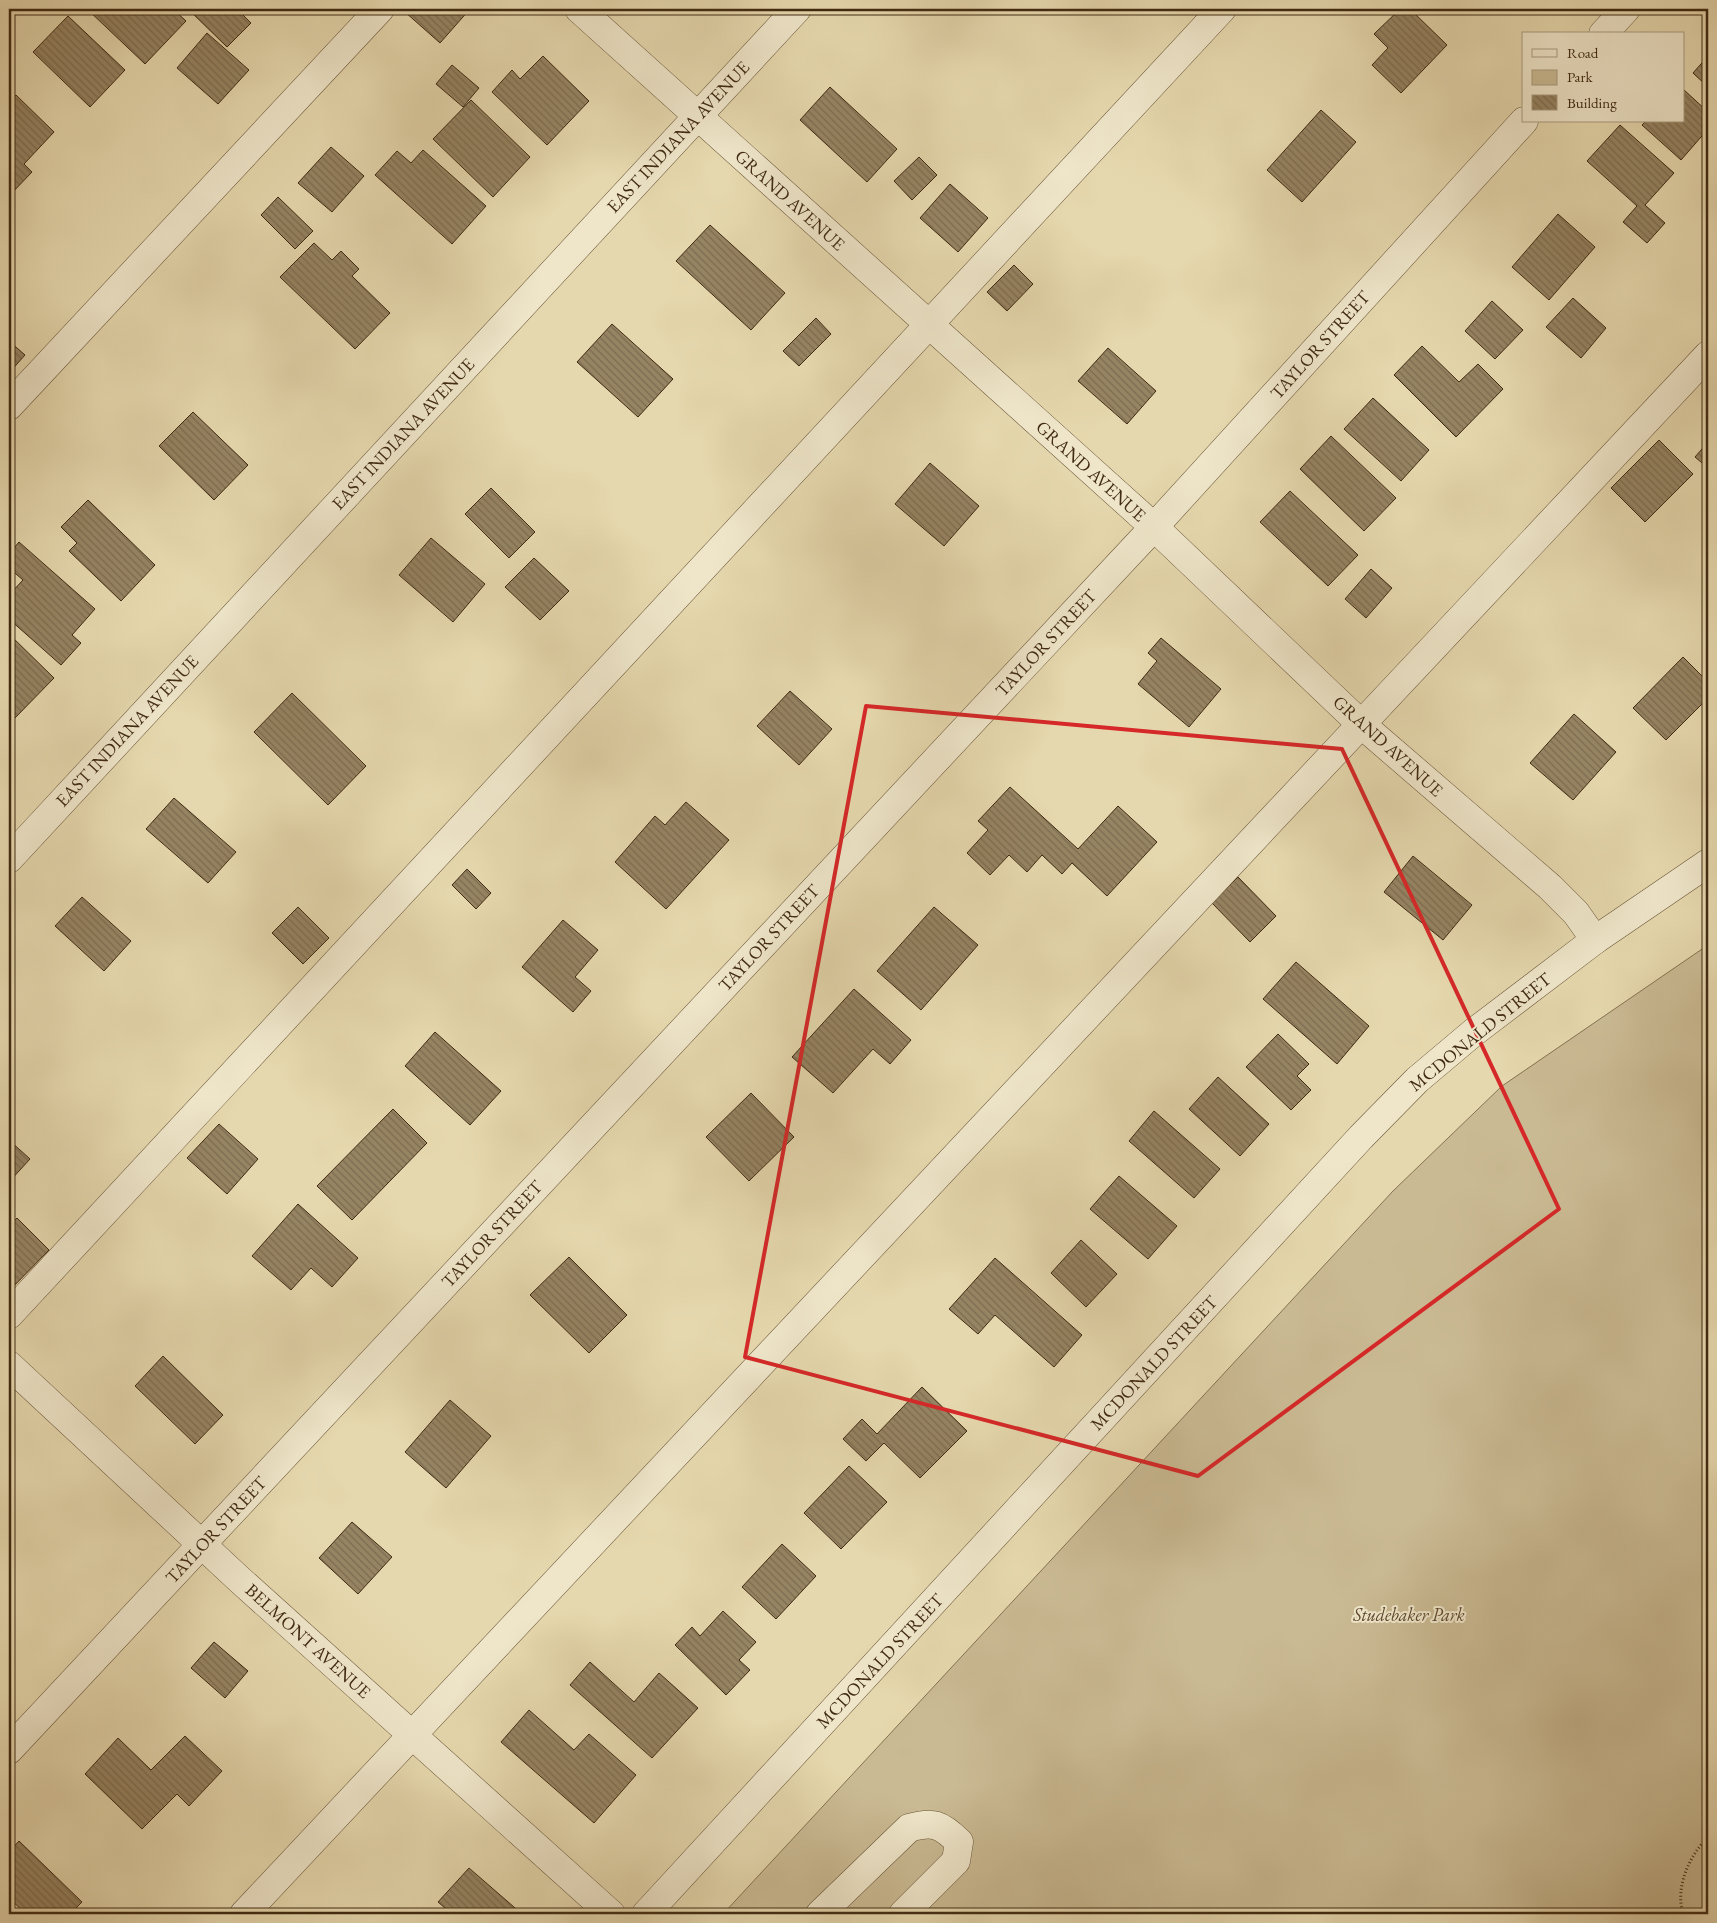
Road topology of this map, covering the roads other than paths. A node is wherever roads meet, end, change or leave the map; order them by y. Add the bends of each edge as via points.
1 (380, 9) edge
2 (579, 9) edge
3 (797, 9) edge
4 (1222, 9) edge
5 (1626, 9) edge
6 (1605, 32) edge
7 (697, 117) junction
8 (1523, 122) edge
9 (929, 324) junction
10 (1708, 355) edge
11 (9, 406) edge
12 (1154, 527) junction
13 (1361, 724) junction
14 (9, 859) edge
15 (1708, 863) edge
16 (1595, 940) junction
17 (9, 1315) edge
18 (9, 1365) edge
19 (202, 1544) junction
20 (411, 1735) junction
21 (9, 1750) edge
22 (244, 1914) edge
23 (611, 1914) edge
24 (646, 1914) edge
25 (820, 1914) edge
26 (903, 1914) edge

1 - 11 street
2 - 7 street, GRAND AVENUE
3 - 7 street, EAST INDIANA AVENUE
4 - 9 street
5 - 6 street
7 - 9 street, GRAND AVENUE
7 - 14 street, EAST INDIANA AVENUE
8 - 12 street, TAYLOR STREET
9 - 12 street, GRAND AVENUE
9 - 17 street
10 - 13 street
12 - 13 street, GRAND AVENUE
12 - 19 street, TAYLOR STREET
13 - 16 street, GRAND AVENUE via 1550,888 1576,913
13 - 20 street
15 - 16 street, MCDONALD STREET
16 - 24 street, MCDONALD STREET via 1474,1032 1417,1080 1361,1137
18 - 19 street, BELMONT AVENUE
19 - 20 street, BELMONT AVENUE
19 - 21 street, TAYLOR STREET
20 - 22 street
20 - 23 street, BELMONT AVENUE
25 - 26 street via 909,1828 927,1822 946,1830 959,1842 956,1862

